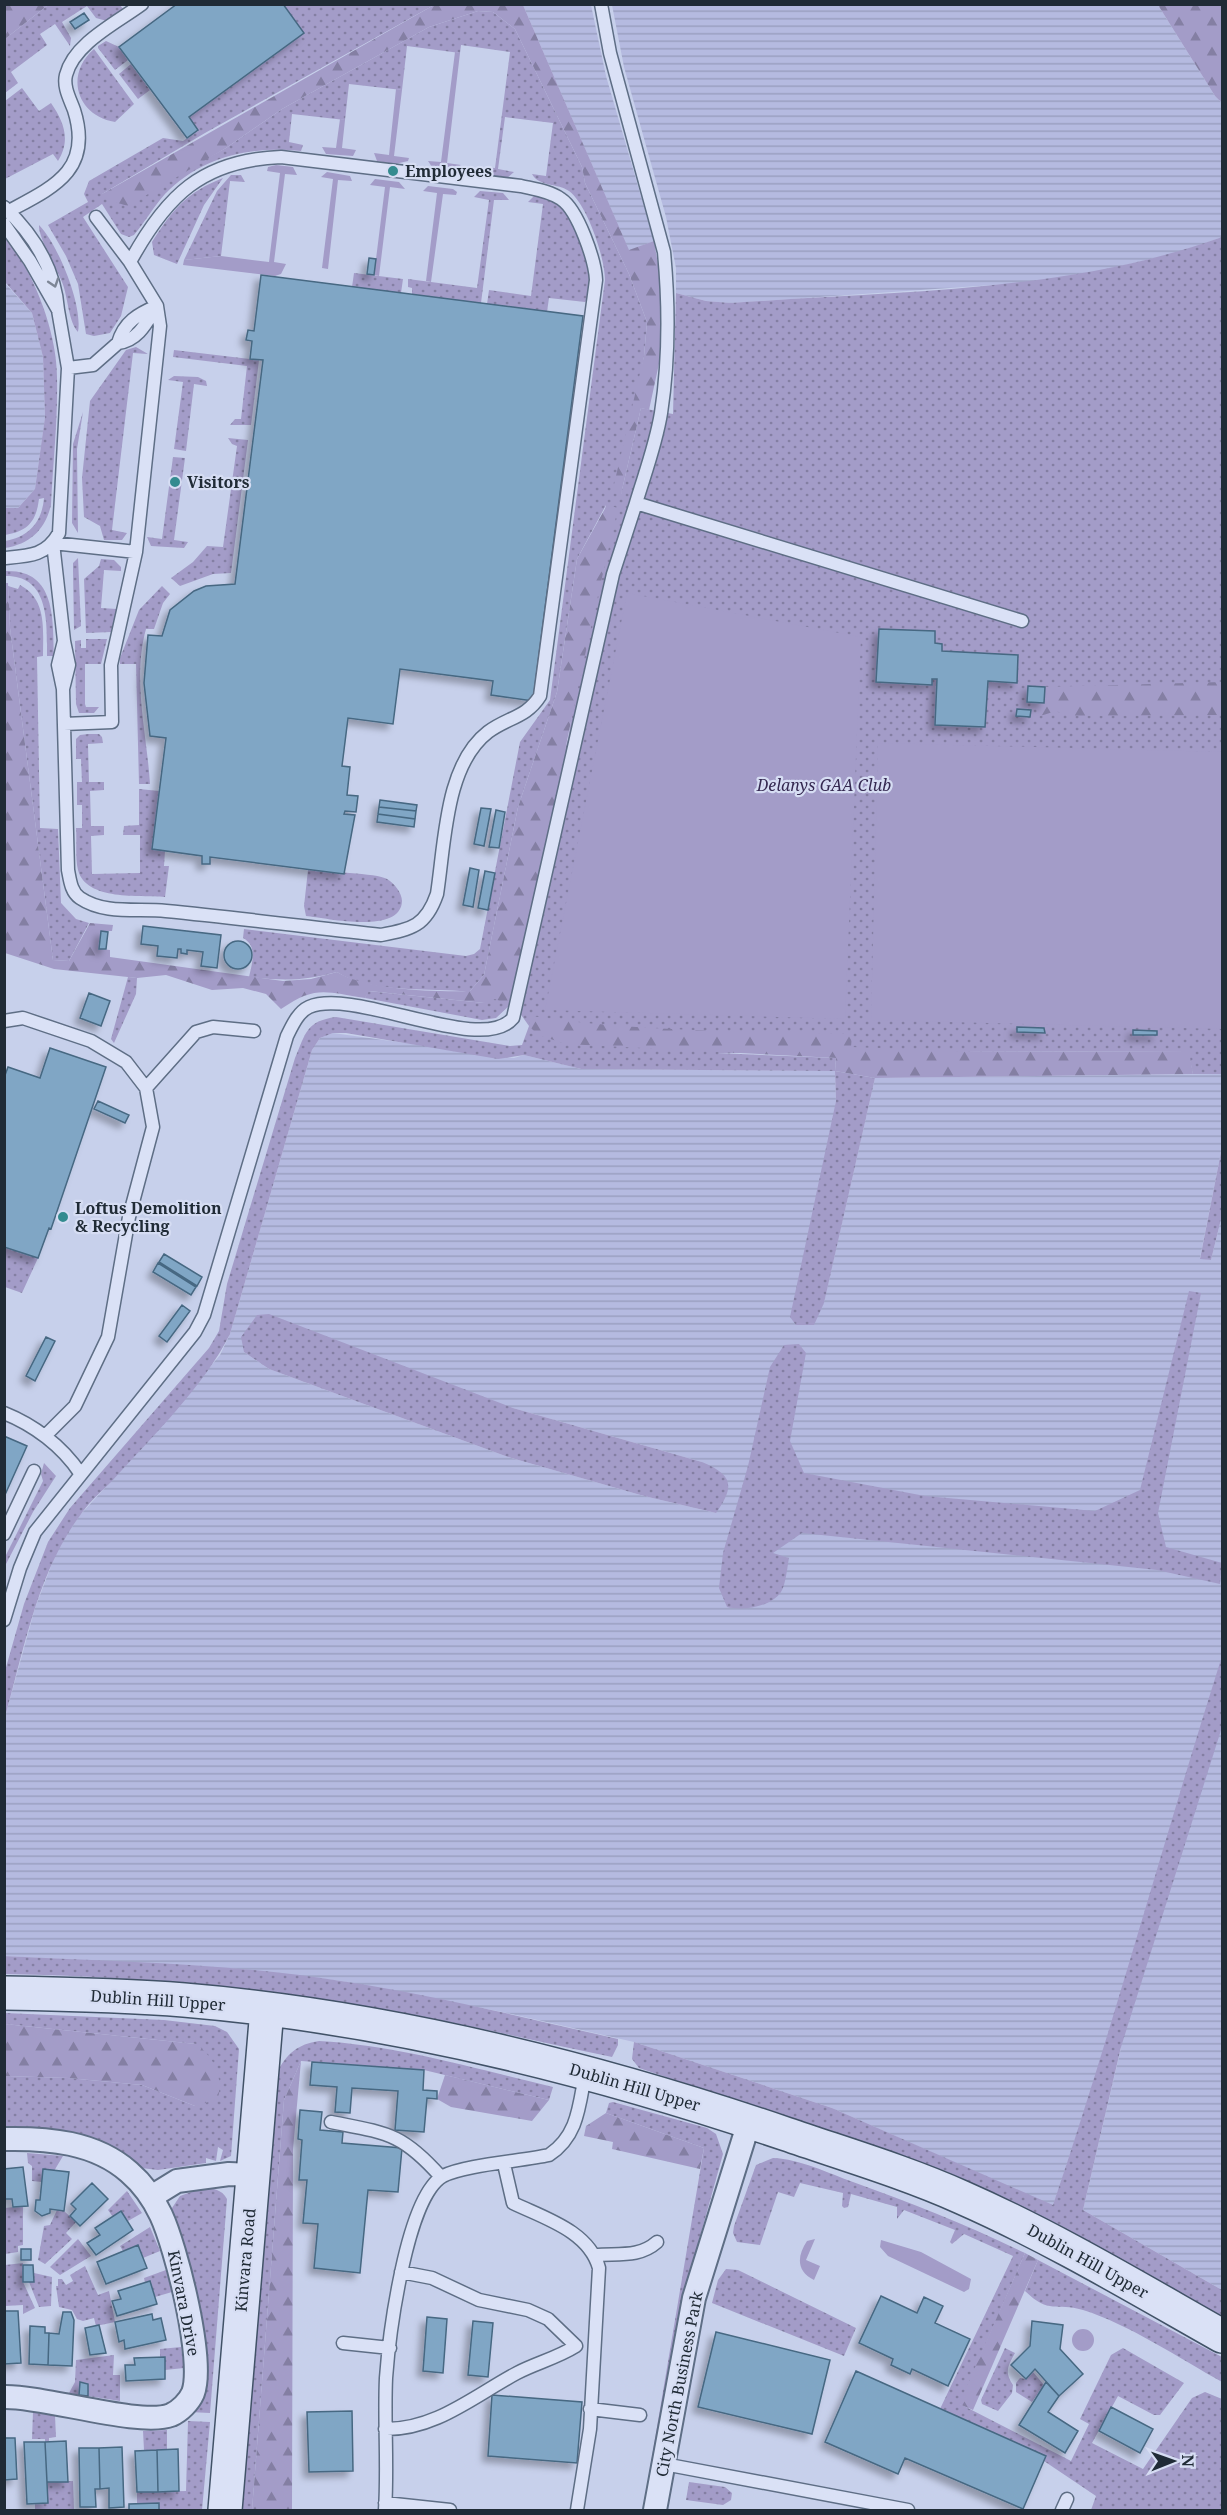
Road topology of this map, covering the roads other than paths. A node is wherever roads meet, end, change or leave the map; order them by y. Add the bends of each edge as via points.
1 (142, 4) edge
2 (601, 4) edge
3 (7, 209) edge
4 (96, 217) dead end
5 (4, 224) edge
6 (130, 262) junction
7 (157, 306) junction
8 (58, 310) junction
9 (68, 368) junction
10 (636, 503) junction
11 (53, 543) junction
12 (136, 552) junction
13 (4, 558) edge
14 (1022, 621) dead end
15 (64, 724) junction
16 (4, 1021) edge
17 (254, 1031) dead end
18 (146, 1088) junction
19 (4, 1413) edge
20 (45, 1436) junction
21 (34, 1471) dead end
22 (80, 1473) junction
23 (4, 1534) edge
24 (5, 1614) edge
25 (4, 1993) edge
26 (267, 2009) junction
27 (586, 2072) junction
28 (331, 2122) dead end
29 (749, 2122) junction
30 (4, 2139) edge
31 (504, 2164) junction
32 (252, 2175) junction
33 (441, 2177) junction
34 (151, 2197) junction
35 (657, 2242) dead end
36 (595, 2255) junction
37 (401, 2272) junction
38 (1222, 2336) edge
39 (343, 2343) dead end
40 (576, 2346) junction
41 (390, 2348) junction
42 (593, 2352) junction
43 (4, 2397) edge
44 (590, 2409) junction
45 (640, 2415) dead end
46 (385, 2429) junction
47 (664, 2464) junction
48 (385, 2507) edge
49 (225, 2511) edge
50 (450, 2511) edge
51 (577, 2511) edge
52 (655, 2511) edge
53 (908, 2511) edge

1 - 3 lane via 82,48 66,75 79,146 66,176
2 - 10 lane via 667,275 661,412
3 -> 8 lane via 42,255 54,281
4 - 6 lane
5 - 8 lane
6 - 7 lane
6 - 15 lane via 179,192 215,170 257,158 309,158 520,186 551,194 569,206 594,259 597,280 540,696 531,710 488,732 471,750 454,782 437,894 431,911 419,924 381,935 163,911 116,910 90,904 78,897 68,870
7 - 9 lane via 138,314 120,333 118,343 93,365
7 - 12 lane via 159,350
8 - 9 lane
9 - 11 lane via 59,533
10 - 14 lane
10 - 22 lane via 613,574 513,1018 507,1026 494,1030 474,1029 321,1004 307,1008 296,1019 287,1036 204,1315 195,1332
11 - 12 lane
11 - 13 lane via 38,555
11 - 15 lane via 64,641 58,665
12 - 15 lane via 111,665 112,722
16 - 18 lane via 23,1018 90,1041 126,1062
17 - 18 lane via 213,1027 196,1032
18 - 20 lane via 153,1127 129,1217 108,1337 75,1406
19 - 20 lane
20 - 22 lane
21 - 23 lane
22 - 24 lane via 35,1532
25 - 26 street, Dublin Hill Upper via 185,2000
26 - 27 street, Dublin Hill Upper via 391,2029
26 - 32 street, Kinvara Road
27 - 29 street, Dublin Hill Upper
27 - 31 lane via 575,2123 562,2147 549,2155
28 - 33 lane via 398,2138
29 - 38 street, Dublin Hill Upper via 959,2196 1036,2232
29 - 47 street, City North Business Park via 694,2298
30 - 34 street, Kinvara Drive via 57,2141 99,2152 128,2170
31 - 33 lane via 456,2170
31 - 36 lane via 513,2203 581,2238
32 - 34 street via 177,2181
32 - 49 street, Kinvara Road
33 - 37 lane via 428,2190
34 - 43 street, Kinvara Drive via 170,2238 193,2339 195,2380 186,2404 170,2415 156,2418
35 - 36 lane via 637,2254
36 - 42 lane via 598,2268
37 - 40 lane via 432,2278 479,2300 528,2310 548,2319
37 - 41 lane
39 - 41 lane
40 - 42 lane
40 - 46 lane via 520,2372 435,2420 406,2429
41 - 46 lane
42 - 44 lane
44 - 45 lane
44 - 51 lane via 584,2480
46 - 48 lane
47 - 52 street, City North Business Park
47 - 53 lane
48 - 50 lane

